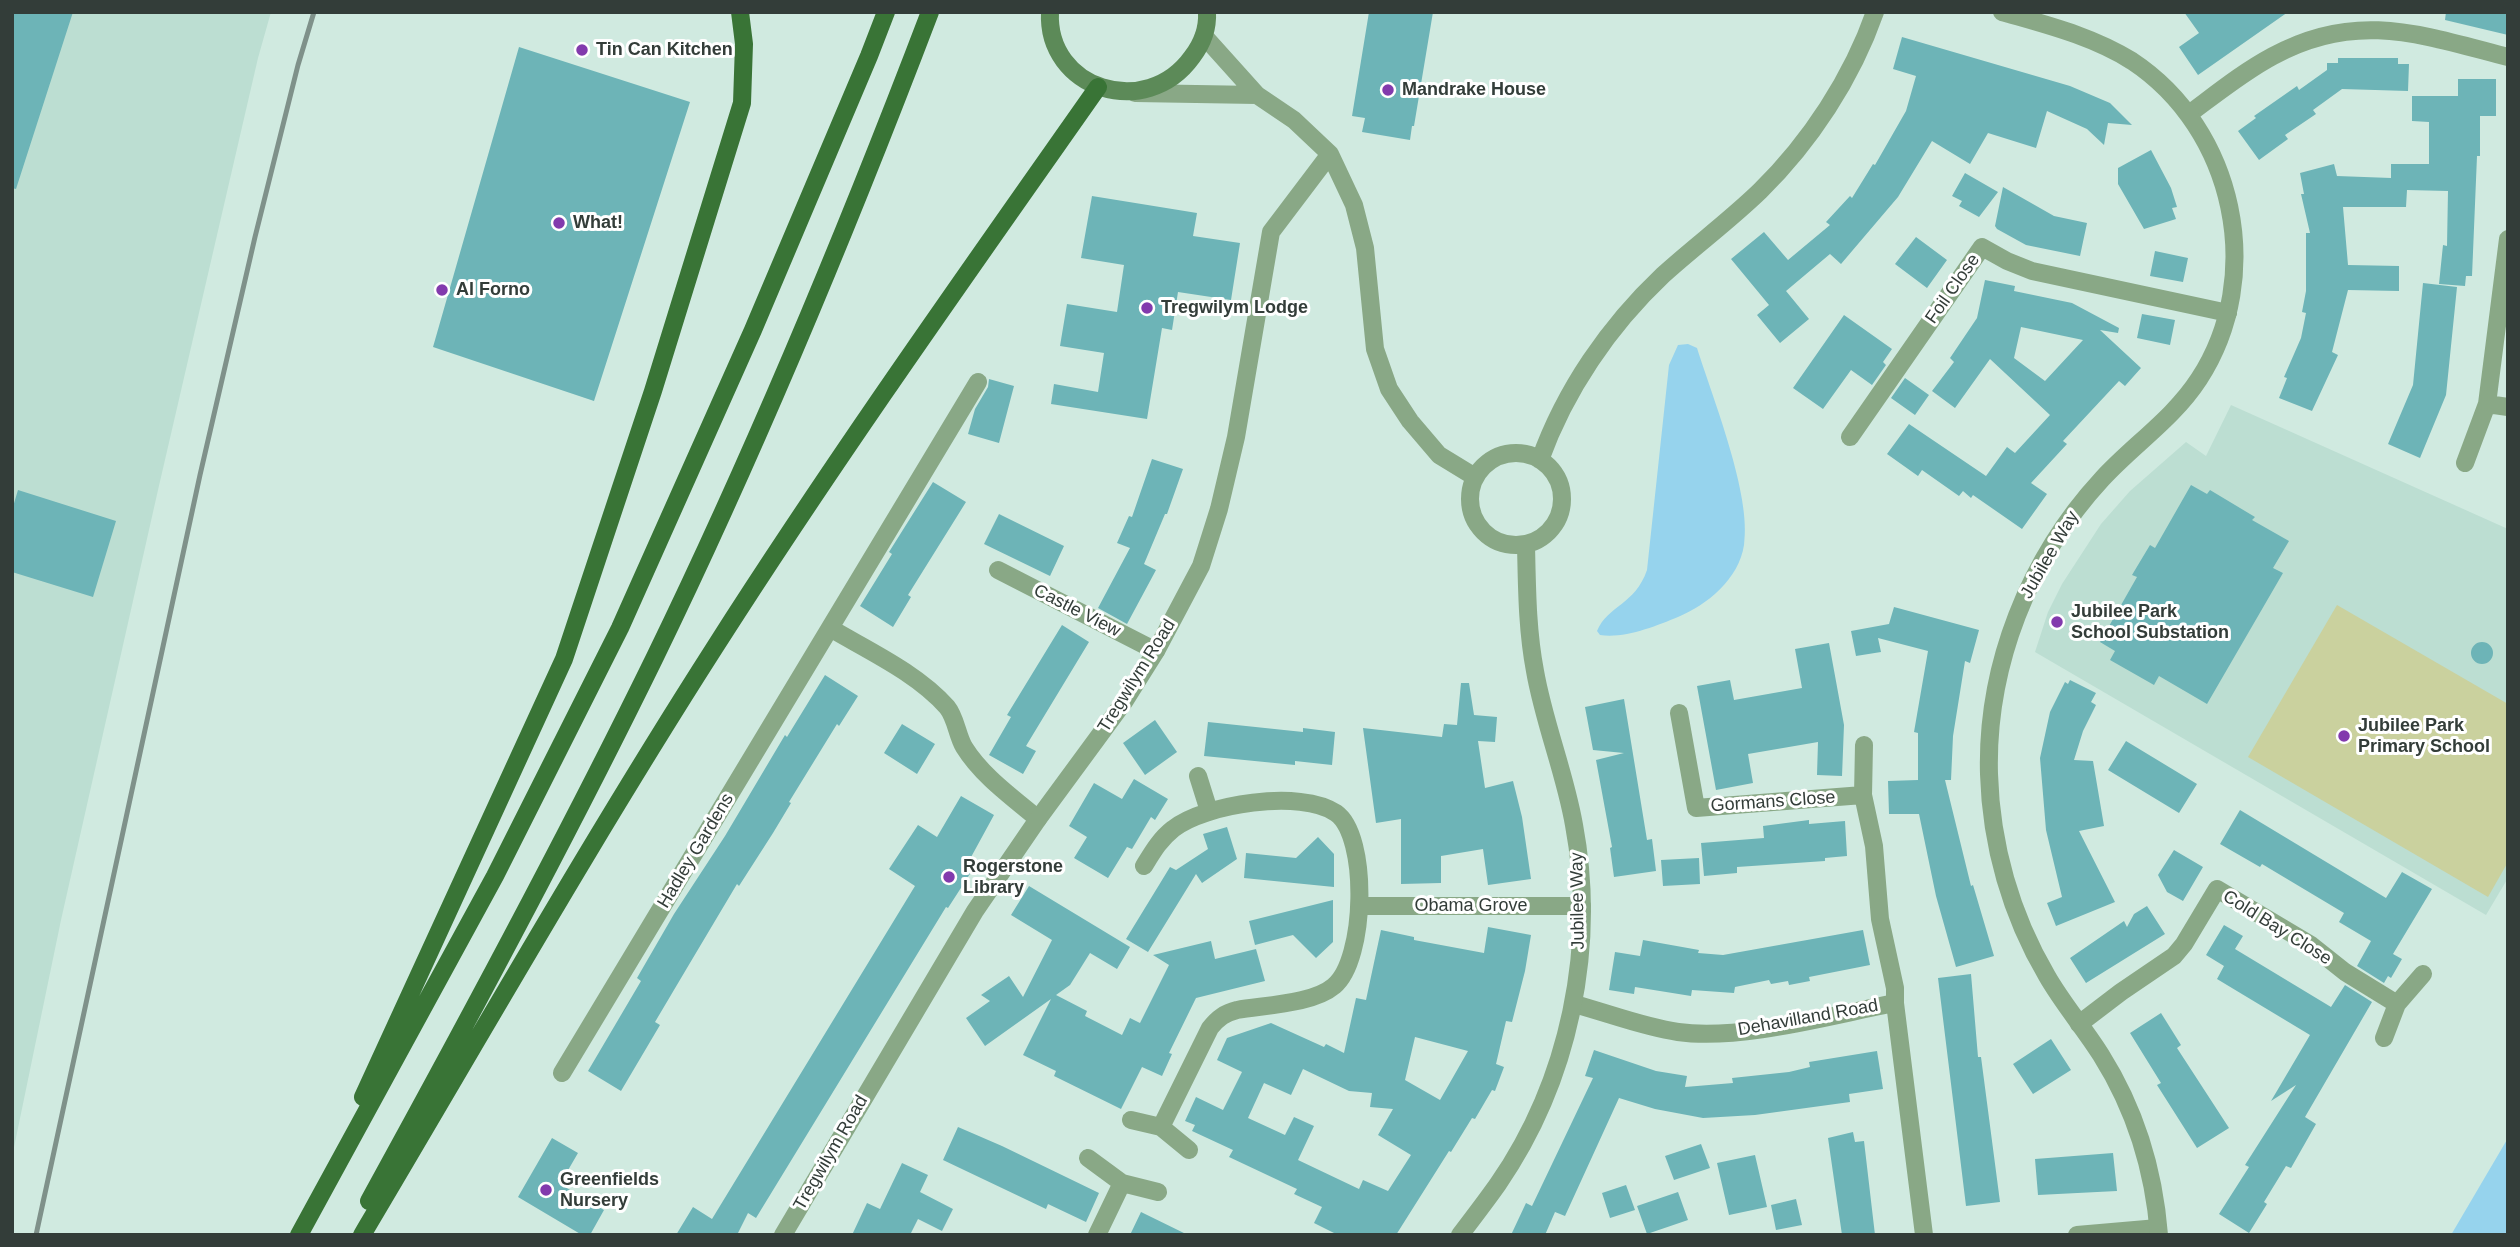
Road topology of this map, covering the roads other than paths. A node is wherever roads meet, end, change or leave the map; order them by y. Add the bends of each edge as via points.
1 (740, 12) edge
2 (886, 12) edge
3 (930, 12) edge
4 (1207, 12) edge
5 (1875, 12) edge
6 (2002, 12) edge
7 (1047, 16) edge
8 (2348, 21) edge
9 (1204, 36) junction
10 (2508, 57) edge
11 (1098, 87) junction
12 (1125, 93) junction
13 (1257, 95) junction
14 (2189, 114) junction
15 (1330, 153) junction
16 (2508, 239) edge
17 (2228, 313) junction
18 (978, 382) dead end
19 (2487, 404) junction
20 (2508, 407) edge
21 (1850, 437) dead end
22 (1540, 460) junction
23 (2465, 463) dead end
24 (1475, 477) junction
25 (1526, 544) junction
26 (998, 570) dead end
27 (830, 628) junction
28 (1156, 651) junction
29 (1679, 713) dead end
30 (1864, 745) dead end
31 (1198, 776) dead end
32 (1863, 795) junction
33 (1209, 811) junction
34 (1038, 819) junction
35 (1144, 866) dead end
36 (1361, 906) junction
37 (1582, 906) junction
38 (2423, 974) dead end
39 (1895, 1003) junction
40 (1574, 1004) junction
41 (2397, 1004) junction
42 (2079, 1024) junction
43 (2384, 1038) dead end
44 (562, 1073) dead end
45 (1130, 1120) dead end
46 (1161, 1127) junction
47 (1189, 1150) dead end
48 (1088, 1158) dead end
49 (1122, 1183) junction
50 (1158, 1192) dead end
51 (302, 1229) edge
52 (2159, 1232) edge
53 (351, 1235) edge
54 (362, 1235) edge
55 (783, 1235) edge
56 (1097, 1235) edge
57 (1460, 1235) edge
58 (1924, 1235) edge
59 (2077, 1235) edge

1 - 51 main road via 742,103 564,659
2 - 51 main road via 753,330 620,628 495,876
3 - 53 main road via 877,151 746,461 655,656 507,950
4 - 9 main road
5 - 22 street via 1843,81 1806,138 1761,190 1664,275 1614,329 1568,396
6 - 14 street, Jubilee Way via 2100,43 2133,62
7 - 11 main road via 1056,46 1071,69
8 - 10 street
8 - 14 street via 2273,55
9 - 12 main road via 1181,73 1151,90
9 - 13 street
11 - 12 main road
11 - 54 main road via 829,474 715,647
12 - 13 street
13 - 15 street
14 - 17 street, Jubilee Way via 2211,150 2227,190 2234,233
15 - 24 street via 1354,205 1365,248 1375,349 1389,390 1439,455
15 - 28 street, Tregwilym Road via 1270,232 1219,509 1201,566
16 - 19 street
17 - 21 street, Foil Close via 2032,271 1982,247
17 - 42 street, Jubilee Way via 2217,347 2198,380 2172,413 2103,477 2059,533 2024,596 1993,700 1991,808 2005,879 2031,946
18 - 27 street, Hadley Gardens
19 - 20 street
19 - 23 street
22 - 24 street via 1523,454 1504,455
22 - 25 street via 1561,489 1561,508 1555,524
24 - 25 street via 1471,511 1479,527 1508,545
25 - 37 street, Jubilee Way via 1535,671 1574,824
26 - 28 street, Castle View
27 - 34 street via 933,694 949,710 963,746 984,773
27 - 44 street, Hadley Gardens
28 - 34 street, Tregwilym Road
29 - 32 street, Gormans Close via 1696,808
30 - 32 street
31 - 33 street
32 - 39 street
33 - 35 street via 1173,828
33 - 36 street via 1271,801 1322,807 1335,813 1352,836
34 - 55 street, Tregwilym Road via 975,911
36 - 37 street, Obama Grove
36 - 46 street via 1351,959 1336,985 1311,998 1237,1010 1217,1019
37 - 40 street, Jubilee Way
38 - 41 street
39 - 40 street, Dehavilland Road via 1758,1029 1704,1033 1677,1032
39 - 58 street, Dehavilland Road
40 - 57 street, Jubilee Way via 1538,1112 1499,1183
41 - 42 street, Cold Bay Close via 2217,889 2174,956
41 - 43 street
42 - 52 street, Jubilee Way via 2134,1120 2149,1167
45 - 46 street
46 - 47 street
48 - 49 street
49 - 50 street
49 - 56 street
52 - 59 street

